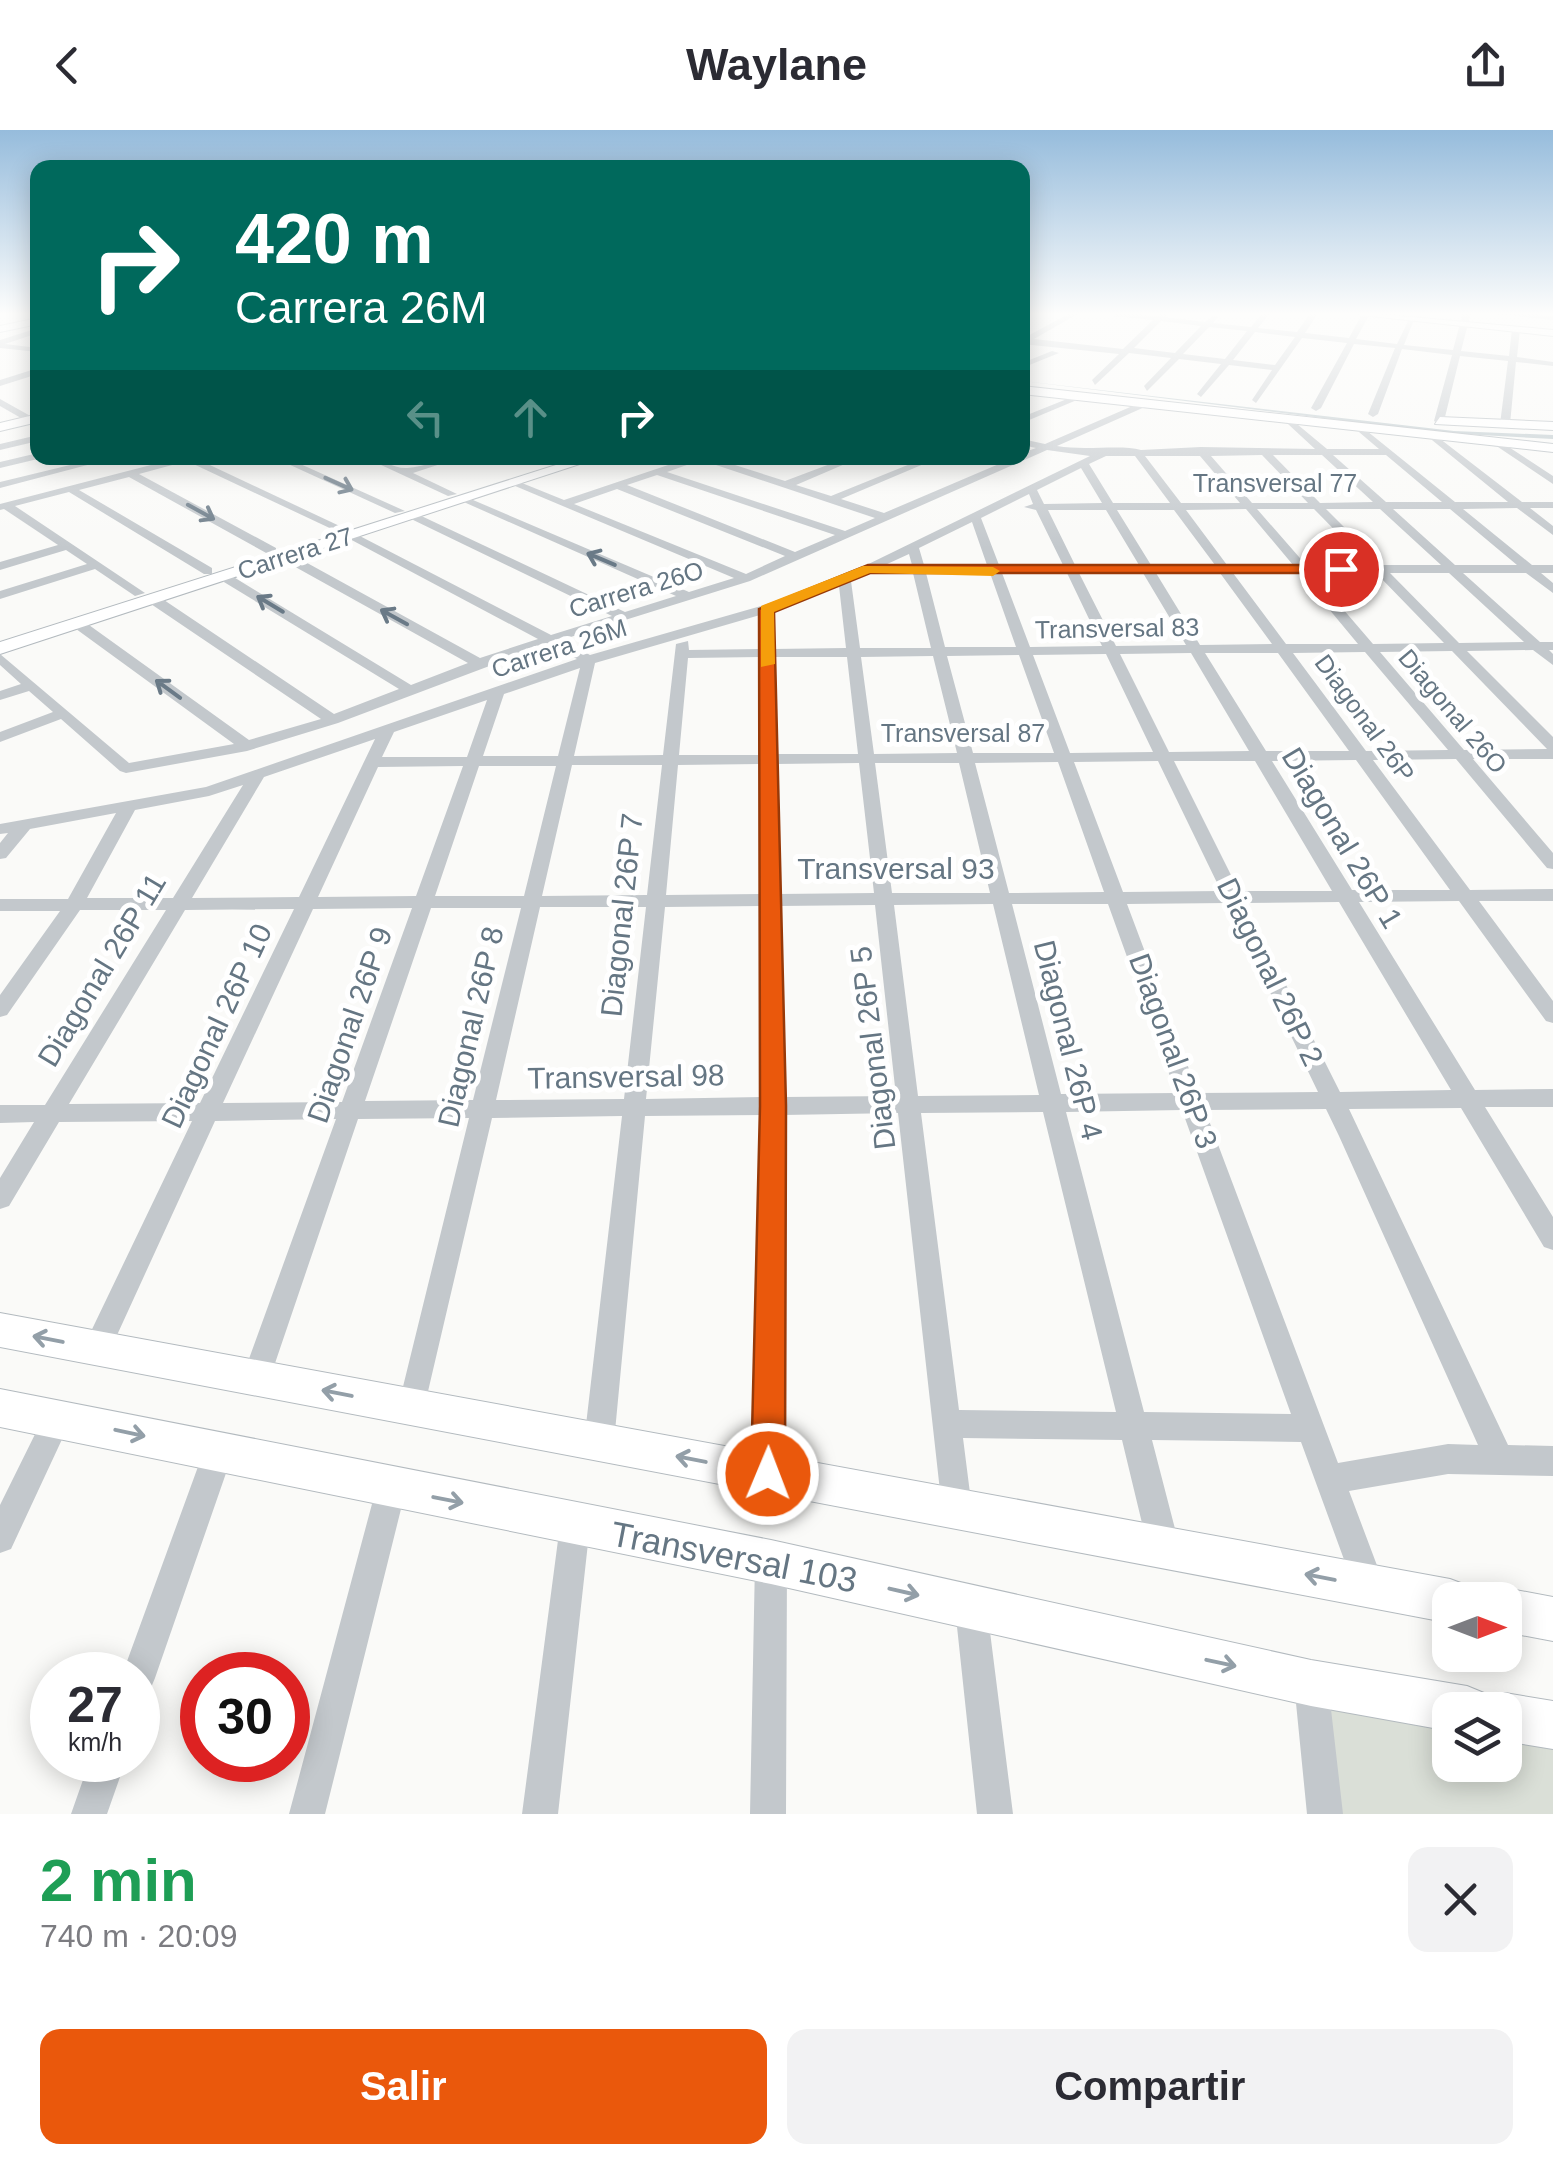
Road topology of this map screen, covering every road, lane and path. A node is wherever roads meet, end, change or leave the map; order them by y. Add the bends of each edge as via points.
1 (1171, 391) edge
2 (1204, 391) edge
3 (1262, 391) edge
4 (1326, 391) edge
5 (1382, 391) edge
6 (1446, 391) edge
7 (1509, 391) edge
8 (1030, 392) edge
9 (1201, 394) junction
10 (1080, 396) junction
11 (1256, 400) junction
12 (0, 402) edge
13 (1144, 404) junction
14 (1316, 408) junction
15 (1373, 414) junction
16 (30, 417) edge
17 (1030, 417) edge
18 (30, 420) edge
19 (1438, 421) junction
20 (1291, 422) junction
21 (1504, 424) junction
22 (0, 426) edge
23 (1553, 426) edge
24 (1362, 430) junction
25 (1435, 438) junction
26 (30, 440) edge
27 (1030, 444) edge
28 (1501, 445) junction
29 (0, 447) edge
30 (1047, 448) junction
31 (1553, 448) edge
32 (1110, 450) junction
33 (1136, 450) junction
34 (1202, 450) junction
35 (1262, 450) junction
36 (1322, 450) junction
37 (1388, 452) junction
38 (1030, 455) edge
39 (30, 458) edge
40 (0, 465) edge
41 (81, 465) edge
42 (161, 465) edge
43 (203, 465) edge
44 (296, 465) edge
45 (388, 465) edge
46 (430, 465) edge
47 (546, 465) edge
48 (569, 465) edge
49 (678, 465) edge
50 (723, 465) edge
51 (836, 465) edge
52 (916, 465) edge
53 (1007, 465) edge
54 (1084, 465) junction
55 (405, 472) junction
56 (656, 472) junction
57 (130, 473) junction
58 (1553, 480) edge
59 (513, 483) junction
60 (0, 485) edge
61 (618, 485) junction
62 (785, 485) junction
63 (71, 489) junction
64 (457, 496) junction
65 (1036, 498) junction
66 (830, 500) junction
67 (563, 504) junction
68 (1452, 505) junction
69 (1518, 505) junction
70 (1553, 505) edge
71 (1109, 506) junction
72 (1178, 506) junction
73 (1249, 506) junction
74 (1317, 506) junction
75 (1383, 506) junction
76 (3, 507) edge
77 (405, 513) junction
78 (975, 516) junction
79 (884, 517) junction
80 (345, 532) junction
81 (1553, 532) edge
82 (843, 534) junction
83 (67, 546) junction
84 (279, 554) junction
85 (795, 556) junction
86 (915, 558) junction
87 (96, 565) junction
88 (0, 566) edge
89 (1553, 568) edge
90 (868, 569) junction
91 (1302, 569) junction
92 (1452, 569) junction
93 (1528, 569) junction
94 (1226, 570) junction
95 (1380, 570) junction
96 (1072, 571) junction
97 (1148, 571) junction
98 (996, 572) junction
99 (215, 574) junction
100 (746, 578) junction
101 (845, 580) junction
102 (1553, 590) edge
103 (0, 595) edge
104 (146, 596) junction
105 (690, 597) junction
106 (766, 609) junction
107 (624, 616) junction
108 (78, 623) junction
109 (684, 632) junction
110 (0, 638) edge
111 (553, 639) junction
112 (1537, 646) junction
113 (1553, 646) edge
114 (1456, 647) junction
115 (0, 648) edge
116 (1283, 648) junction
117 (1369, 648) junction
118 (1196, 649) junction
119 (1111, 650) junction
120 (1025, 651) junction
121 (939, 652) junction
122 (854, 653) junction
123 (682, 654) junction
124 (767, 654) junction
125 (0, 658) edge
126 (589, 660) junction
127 (1553, 661) edge
128 (480, 664) junction
129 (32, 685) junction
130 (498, 690) junction
131 (413, 692) junction
132 (0, 696) edge
133 (65, 713) junction
134 (332, 720) junction
135 (388, 728) junction
136 (0, 738) edge
137 (247, 746) junction
138 (1553, 746) edge
139 (1460, 754) junction
140 (1553, 754) edge
141 (1361, 755) junction
142 (1163, 756) junction
143 (1260, 756) junction
144 (1064, 757) junction
145 (868, 758) junction
146 (966, 758) junction
147 (768, 759) junction
148 (566, 760) junction
149 (671, 760) junction
150 (474, 761) junction
151 (373, 762) junction
152 (258, 774) junction
153 (127, 808) junction
154 (23, 826) junction
155 (0, 829) edge
156 (0, 854) edge
157 (1553, 864) edge
158 (1553, 895) edge
159 (1346, 896) junction
160 (1464, 896) junction
161 (1233, 897) junction
162 (1001, 898) junction
163 (1117, 898) junction
164 (885, 899) junction
165 (770, 900) junction
166 (656, 901) junction
167 (425, 902) junction
168 (533, 902) junction
169 (307, 903) junction
170 (74, 904) junction
171 (175, 904) junction
172 (0, 905) edge
173 (0, 1010) edge
174 (1553, 1016) edge
175 (1553, 1098) edge
176 (1469, 1099) junction
177 (1333, 1100) junction
178 (1192, 1102) junction
179 (1053, 1103) junction
180 (911, 1104) junction
181 (773, 1106) junction
182 (635, 1107) junction
183 (486, 1109) junction
184 (353, 1110) junction
185 (210, 1112) junction
186 (52, 1113) junction
187 (0, 1114) edge
188 (0, 1199) edge
189 (1553, 1239) edge
190 (0, 1330) edge
191 (97, 1348) junction
192 (256, 1378) junction
193 (412, 1407) junction
194 (0, 1408) edge
195 (57, 1420) junction
196 (947, 1424) junction
197 (1134, 1428) junction
198 (1311, 1428) junction
199 (599, 1442) junction
200 (218, 1454) junction
201 (1499, 1458) junction
202 (1553, 1460) edge
203 (768, 1474) junction
204 (1330, 1479) junction
205 (391, 1489) junction
206 (956, 1509) junction
207 (575, 1525) junction
208 (0, 1538) edge
209 (1164, 1548) junction
210 (771, 1562) junction
211 (1369, 1586) junction
212 (1432, 1598) edge
213 (971, 1608) junction
214 (1522, 1613) edge
215 (1553, 1619) edge
216 (147, 1652) edge
217 (1311, 1683) junction
218 (1432, 1704) edge
219 (1522, 1720) edge
220 (1553, 1725) edge
221 (100, 1782) edge
222 (88, 1814) edge
223 (306, 1814) edge
224 (540, 1814) edge
225 (768, 1814) edge
226 (995, 1814) edge
227 (1326, 1814) edge

1 - 9 main road
2 - 9 street
3 - 11 street
4 - 14 street
5 - 15 street
6 - 19 street
7 - 21 street
8 - 10 main road
9 - 11 main road
10 - 13 main road
10 - 17 street
11 - 14 main road
12 - 16 street
13 - 20 main road
13 - 30 street, Carrera 26O
14 - 15 main road
15 - 19 main road
18 - 22 main road
19 - 21 main road
20 - 24 main road
20 - 36 street
21 - 23 main road
24 - 25 main road
24 - 37 street
25 - 28 main road
25 - 69 street
26 - 29 street
27 - 30 street
28 - 31 main road
28 - 58 street
30 - 32 street
30 - 38 street, Carrera 26O
32 - 33 street
32 - 54 street, Carrera 26M
33 - 34 street
33 - 72 street, Diagonal 26P
34 - 35 street
34 - 73 street, Diagonal 26O
35 - 36 street
35 - 74 street
36 - 37 street
36 - 75 street
37 - 68 street
39 - 40 street
41 - 60 street
42 - 57 street
43 - 80 street
44 -> 77 street
45 - 55 street
46 - 55 street
47 - 64 main road, Carrera 27
48 - 59 main road, Carrera 27
49 - 56 street
50 - 62 street
51 - 62 street
52 - 66 street
53 - 79 street, Carrera 26O
54 - 65 street, Carrera 26M
54 - 71 street, Diagonal 26P 1
55 - 64 street
56 - 61 street
56 - 82 street
57 - 63 street
57 -> 84 street
59 - 64 main road, Carrera 27
59 - 67 street
61 - 67 street
61 - 85 street
62 - 66 street
63 - 76 street
63 - 99 street
64 - 77 main road, Carrera 27
105 -> 64 street
65 - 71 street, Transversal 77
65 - 78 street, Carrera 26M
65 - 96 street, Diagonal 26P 2
66 - 79 street
67 - 100 street
68 - 69 street, Transversal 77
68 - 75 street, Transversal 77
68 - 93 street
69 - 70 street, Transversal 77
69 - 81 street
71 - 72 street, Transversal 77
71 - 97 street, Diagonal 26P 1
72 - 73 street, Transversal 77
72 - 94 street, Diagonal 26P
73 - 74 street, Transversal 77
73 - 91 street, Diagonal 26O
74 - 75 street, Transversal 77
74 - 95 street
75 - 92 street
76 - 83 street
77 - 80 main road, Carrera 27
77 - 107 street
78 - 86 street, Carrera 26M
78 - 98 street, Diagonal 26P 3
79 - 82 street, Carrera 26O
80 - 84 main road, Carrera 27
80 - 111 street
82 - 85 street, Carrera 26O
83 - 87 street
83 - 88 street
84 - 99 main road, Carrera 27
128 -> 84 street
85 - 100 street, Carrera 26O
86 - 90 street, Carrera 26M
86 - 90 street
86 - 98 street
86 - 121 street, Diagonal 26P 4
87 - 103 street
87 - 104 street
89 - 93 street
90 - 101 street, Carrera 26M
91 - 94 street
91 - 95 street
91 - 117 street, Diagonal 26O
92 - 93 street
92 - 95 street
92 - 112 street
93 - 102 street
94 - 97 street
94 - 116 street, Diagonal 26P
95 - 114 street
96 - 97 street
96 - 98 street
96 - 119 street, Diagonal 26P 2
97 - 118 street, Diagonal 26P 1
98 - 120 street, Diagonal 26P 3
99 - 104 main road, Carrera 27
131 -> 99 street
100 - 105 street, Carrera 26O
101 - 106 street, Carrera 26M
101 - 122 street, Diagonal 26P 5
104 - 108 main road, Carrera 27
104 - 110 main road, Carrera 27
104 - 134 street
105 - 107 street, Carrera 26O
106 - 109 street, Carrera 26M
106 - 124 street
107 - 111 street, Carrera 26O
108 - 115 main road, Carrera 27
137 -> 108 street
109 - 123 street, Diagonal 26P 7
109 - 126 street, Carrera 26M
111 - 126 street
111 - 128 street, Carrera 26O
112 - 113 street, Transversal 83
112 - 114 street, Transversal 83
112 - 127 street
114 - 117 street, Transversal 83
114 - 138 street
116 - 117 street, Transversal 83
116 - 118 street, Transversal 83
116 - 141 street, Diagonal 26P
117 - 139 street, Diagonal 26O
118 - 119 street, Transversal 83
118 - 143 street, Diagonal 26P 1
119 - 120 street, Transversal 83
119 - 142 street, Diagonal 26P 2
120 - 121 street, Transversal 83
120 - 144 street, Diagonal 26P 3
121 - 122 street, Transversal 83
121 - 146 street, Diagonal 26P 4
122 - 124 street, Transversal 83
122 - 145 street, Diagonal 26P 5
123 - 124 street, Transversal 83
123 - 149 street, Diagonal 26P 7
124 - 147 street
125 - 129 street
126 - 130 street, Carrera 26M
126 - 148 street, Diagonal 26P 8
128 - 131 street, Carrera 26O
129 - 132 street
129 - 133 street
130 - 135 street, Carrera 26M
130 - 150 street, Diagonal 26P 9
131 - 134 street, Carrera 26O
133 - 136 street
133 - 137 street, Carrera 26O via 126,768
134 - 137 street, Carrera 26O
135 - 151 street, Diagonal 26P 10
135 - 152 street, Carrera 26M
139 - 140 street, Transversal 87
139 - 141 street, Transversal 87
139 - 157 street, Diagonal 26O
141 - 143 street, Transversal 87
141 - 160 street, Diagonal 26P
142 - 143 street, Transversal 87
142 - 144 street, Transversal 87
142 - 161 street, Diagonal 26P 2
143 - 159 street, Diagonal 26P 1
144 - 146 street, Transversal 87
144 - 163 street, Diagonal 26P 3
145 - 146 street, Transversal 87
145 - 147 street, Transversal 87
145 - 164 street, Diagonal 26P 5
146 - 162 street, Diagonal 26P 4
147 - 149 street, Transversal 87
147 - 165 street
148 - 149 street, Transversal 87
148 - 150 street, Transversal 87
148 - 168 street, Diagonal 26P 8
149 - 166 street, Diagonal 26P 7
150 - 151 street, Transversal 87
150 - 167 street, Diagonal 26P 9
151 - 169 street, Diagonal 26P 10
152 - 153 street, Carrera 26M
152 - 171 street, Diagonal 26P 11
153 - 154 street, Carrera 26M
153 - 170 street
154 - 155 street, Carrera 26M
154 - 156 street
158 - 160 street, Transversal 93
159 - 160 street, Transversal 93
159 - 161 street, Transversal 93
159 - 176 street, Diagonal 26P 1
160 - 174 street, Diagonal 26P
161 - 163 street, Transversal 93
161 - 177 street, Diagonal 26P 2
162 - 163 street, Transversal 93
162 - 164 street, Transversal 93
162 - 179 street, Diagonal 26P 4
163 - 178 street, Diagonal 26P 3
164 - 165 street, Transversal 93
164 - 180 street, Diagonal 26P 5
165 - 166 street, Transversal 93
165 - 181 street
166 - 168 street, Transversal 93
166 - 182 street, Diagonal 26P 7
167 - 168 street, Transversal 93
167 - 169 street, Transversal 93
167 - 184 street, Diagonal 26P 9
168 - 183 street, Diagonal 26P 8
169 - 171 street, Transversal 93
169 - 185 street, Diagonal 26P 10
170 - 171 street, Transversal 93
170 - 172 street, Transversal 93
170 - 173 street
171 - 186 street, Diagonal 26P 11
175 - 176 street, Transversal 98
176 - 177 street, Transversal 98
176 - 189 street, Diagonal 26P 1
177 - 178 street, Transversal 98
177 - 201 street, Diagonal 26P 2
178 - 179 street, Transversal 98
178 - 198 street, Diagonal 26P 3
179 - 180 street, Transversal 98
179 - 197 street, Diagonal 26P 4
180 - 181 street, Transversal 98
180 - 196 street, Diagonal 26P 5
181 - 182 street, Transversal 98
181 - 203 street
182 - 183 street, Transversal 98
182 - 199 street, Diagonal 26P 7
183 - 184 street, Transversal 98
183 - 193 street, Diagonal 26P 8
184 - 185 street, Transversal 98
184 - 192 street, Diagonal 26P 9
185 - 186 street, Transversal 98
185 - 191 street, Diagonal 26P 10
186 - 187 street, Transversal 98
186 - 188 street, Diagonal 26P 11
191 -> 190 main road
191 - 192 main road
193 -> 192 main road
193 - 199 main road
194 - 195 main road, Transversal 103
195 -> 200 main road, Transversal 103
195 - 208 street
196 - 197 street
196 - 206 street, Diagonal 26P 5
197 - 198 street
197 - 209 street, Diagonal 26P 4
198 - 204 street, Diagonal 26P 3
203 -> 199 main road
200 - 205 main road, Transversal 103
200 - 216 street
201 - 202 street
201 - 204 street via 1448,1459
203 - 206 main road
204 - 211 street, Diagonal 26P 3
205 -> 207 main road, Transversal 103
205 - 223 street
206 - 209 main road
207 - 210 main road, Transversal 103
207 - 224 street
211 -> 209 main road
210 -> 213 main road, Transversal 103
210 - 225 street
211 - 212 main road
213 -> 217 main road, Transversal 103
213 - 226 street
214 - 215 main road
217 - 218 main road, Transversal 103
217 - 227 street
219 - 220 main road
221 - 222 street

